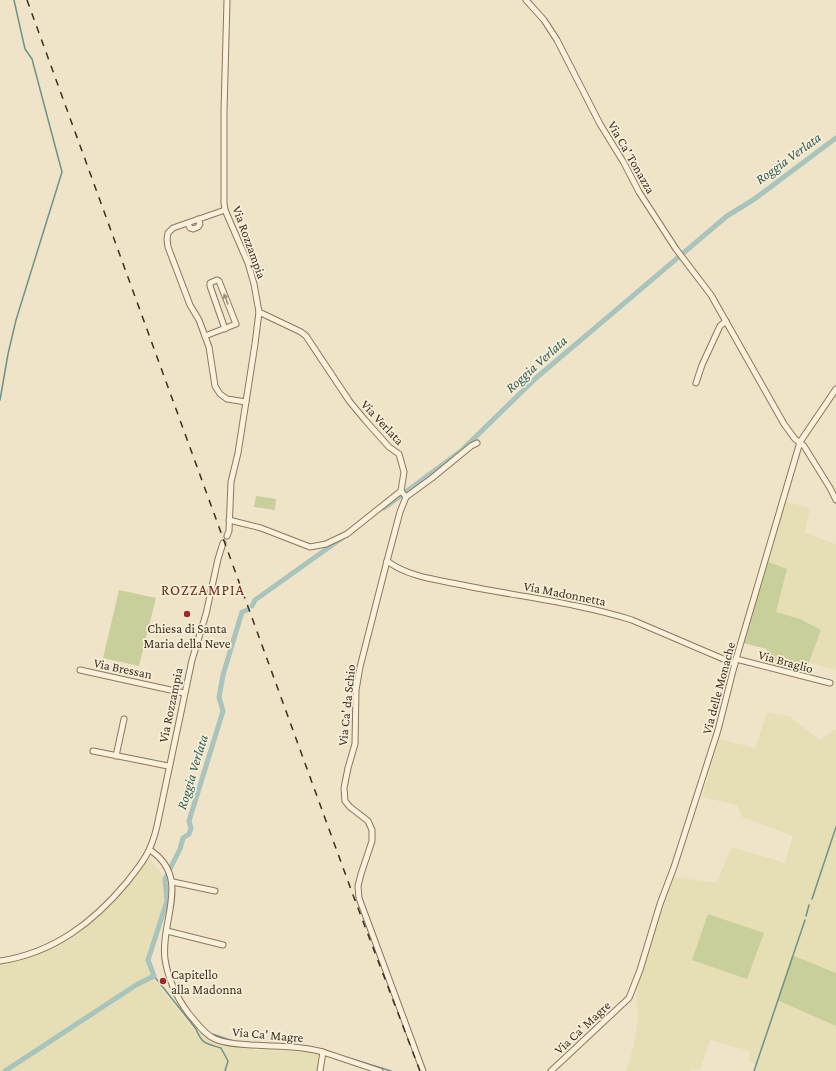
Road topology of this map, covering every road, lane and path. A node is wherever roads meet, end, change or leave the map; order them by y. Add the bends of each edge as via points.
1 (227, 0) edge
2 (526, 0) edge
3 (225, 210) junction
4 (259, 312) junction
5 (726, 321) junction
6 (225, 329) junction
7 (205, 336) junction
8 (696, 383) dead end
9 (836, 389) edge
10 (246, 402) junction
11 (800, 442) junction
12 (477, 444) dead end
13 (404, 494) junction
14 (836, 500) edge
15 (229, 520) junction
16 (227, 536) dead end
17 (223, 544) dead end
18 (387, 560) junction
19 (736, 661) junction
20 (80, 670) dead end
21 (830, 684) dead end
22 (184, 693) junction
23 (124, 719) dead end
24 (93, 751) dead end
25 (116, 756) junction
26 (168, 766) junction
27 (150, 850) junction
28 (173, 882) junction
29 (215, 891) dead end
30 (167, 931) junction
31 (223, 945) dead end
32 (0, 961) edge
33 (629, 998) joint
34 (323, 1052) junction
35 (320, 1071) edge
36 (380, 1071) edge
37 (423, 1071) edge
38 (551, 1071) edge

1 - 3 street, Via Rozzampia via 223,167
2 - 5 street, Via Ca' Tonazza via 558,40 600,124 639,192 711,295
3 - 4 street, Via Rozzampia via 248,263
3 - 7 street via 173,228 167,239 184,289
4 - 10 street, Via Rozzampia
4 - 13 street, Via Verlata via 306,336 350,402 399,454 404,472
5 - 8 street via 720,326
5 - 11 street, Via Ca' Tonazza via 784,424
6 -> 6 street via 236,324 217,280 210,282 210,286
6 - 7 street
7 - 10 street via 215,386 227,399
9 - 11 street, Via delle Monache
10 - 15 street, Via Rozzampia via 236,467 231,482
11 - 14 street via 817,465
11 - 19 street, Via delle Monache
12 - 13 street via 471,446 432,478
13 - 15 street via 347,534 326,544 310,547 261,528
13 - 18 street, Via Ca' da Schio
15 - 16 street, Via Rozzampia
17 - 22 street, Via Rozzampia
18 - 19 street, Via Madonnetta via 395,567 416,576 582,606 632,620
18 - 37 street, Via Ca' da Schio via 360,667 356,690 355,744 344,788 345,801 350,808 368,821 372,830 372,841 360,874 359,898
19 - 21 street, Via Braglio
19 - 33 street, Via delle Monache via 701,786
20 - 22 street, Via Bressan
22 - 26 street, Via Rozzampia
23 - 25 street
24 - 25 street
25 - 26 street
26 - 27 street, Via Rozzampia
27 - 28 street, Via Ca' Magre via 157,854
27 - 32 street, Via Rozzampia via 116,896 81,928 35,952
28 - 29 street
28 - 30 street, Via Ca' Magre
30 - 31 street
30 - 34 street, Via Ca' Magre via 165,958 168,971 176,993 202,1030 215,1039 230,1043
33 - 38 street, Via Ca' Magre
34 - 35 street
34 - 36 street, Via Ca' Magre

